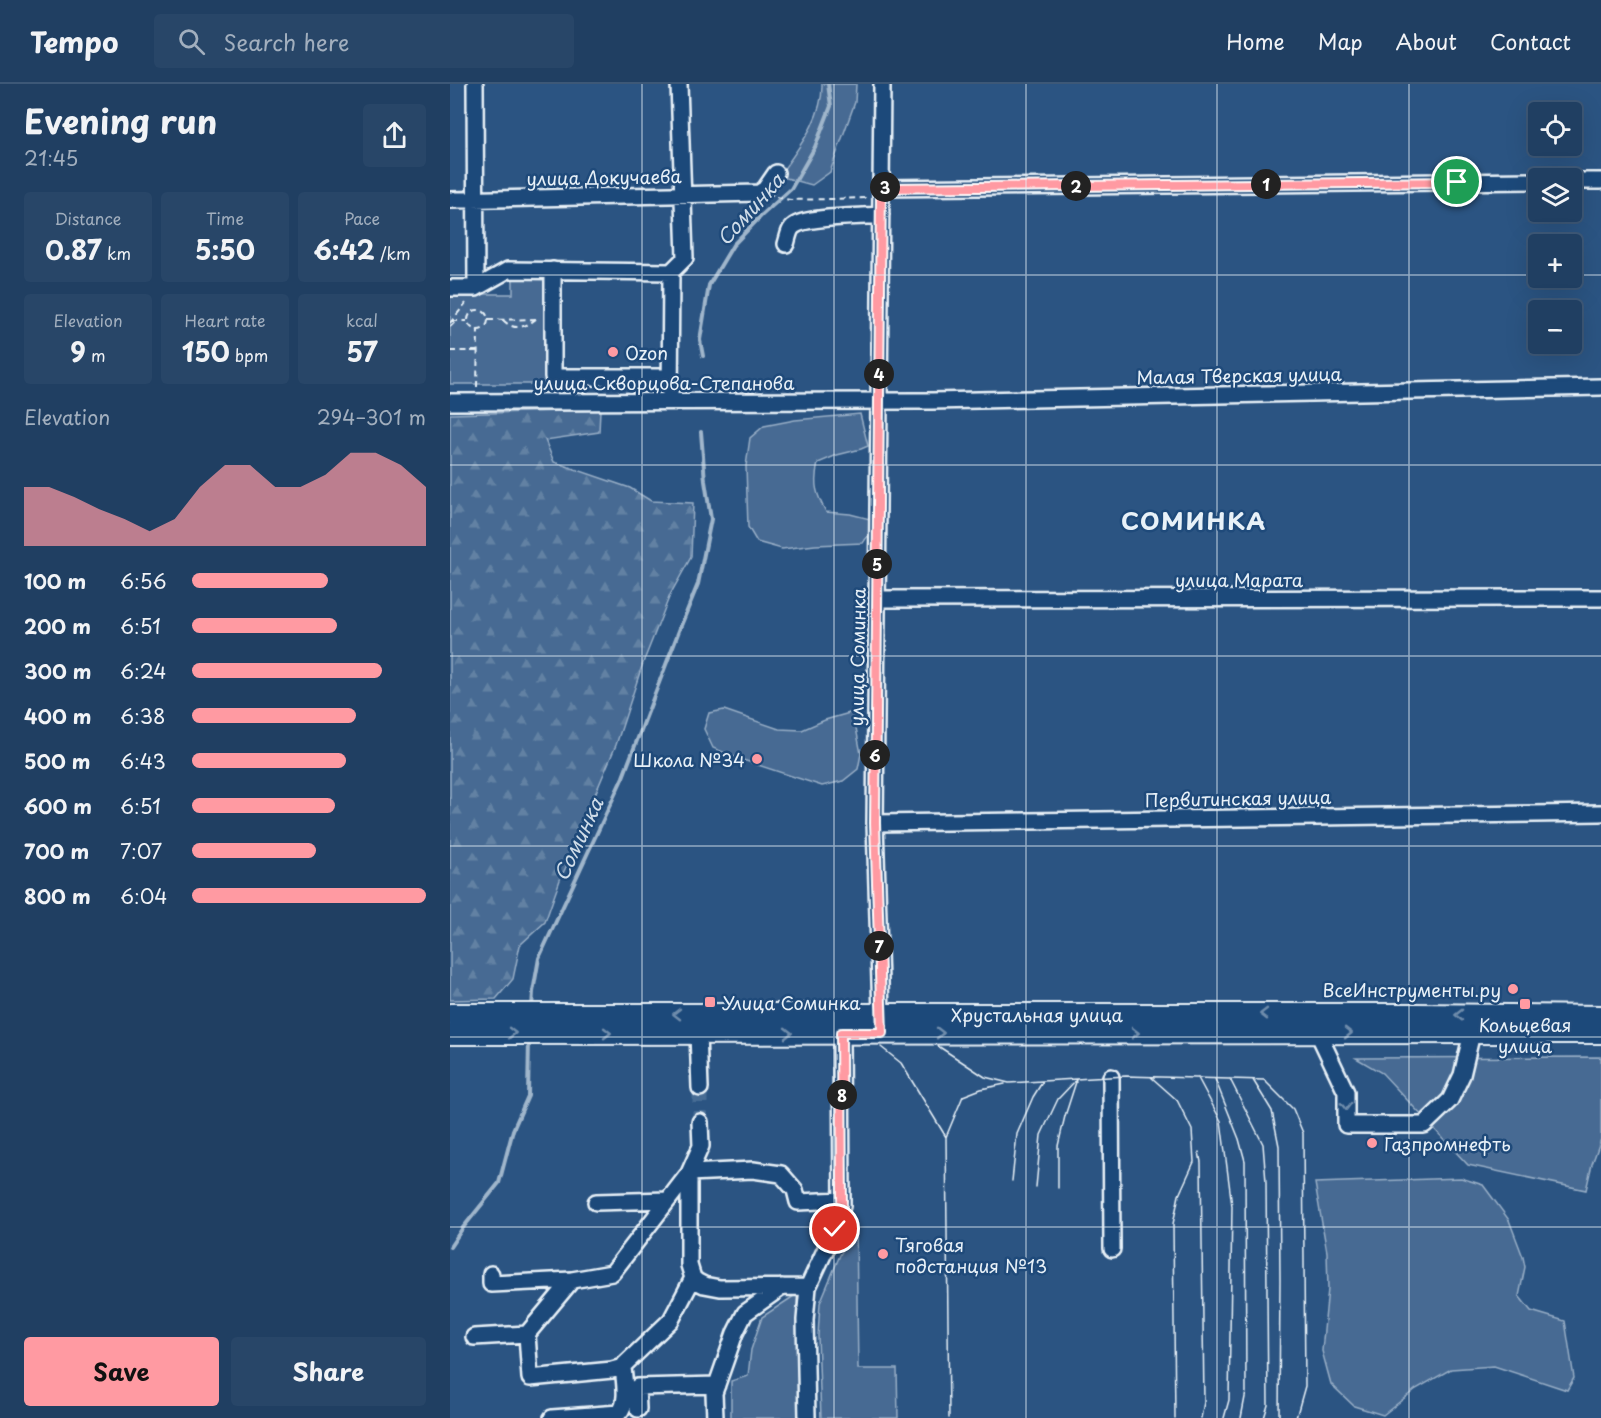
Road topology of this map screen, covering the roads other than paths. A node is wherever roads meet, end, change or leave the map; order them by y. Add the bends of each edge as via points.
1 (474, 84) edge
2 (679, 84) edge
3 (882, 84) edge
4 (776, 174) dead end
5 (1582, 181) edge
6 (1601, 181) edge
7 (1528, 182) edge
8 (881, 192) junction
9 (682, 194) junction
10 (476, 199) junction
11 (450, 200) edge
12 (881, 215) junction
13 (786, 244) dead end
14 (554, 270) junction
15 (671, 272) junction
16 (450, 288) edge
17 (472, 293) junction
18 (670, 377) junction
19 (1601, 387) edge
20 (879, 401) junction
21 (450, 402) edge
22 (670, 402) junction
23 (1601, 598) edge
24 (877, 599) junction
25 (1601, 813) edge
26 (875, 823) junction
27 (450, 1014) edge
28 (1601, 1016) edge
29 (474, 1023) junction
30 (549, 1023) junction
31 (841, 1024) junction
32 (882, 1024) junction
33 (698, 1033) junction
34 (1318, 1033) junction
35 (1472, 1033) junction
36 (1601, 1033) edge
37 (450, 1034) edge
38 (1111, 1077) dead end
39 (700, 1088) tunnel mouth
40 (700, 1122) tunnel mouth
41 (689, 1173) junction
42 (668, 1200) junction
43 (842, 1200) junction
44 (596, 1202) dead end
45 (1112, 1250) dead end
46 (491, 1274) dead end
47 (693, 1278) junction
48 (572, 1280) junction
49 (782, 1287) junction
50 (808, 1287) junction
51 (527, 1334) junction
52 (474, 1337) dead end
53 (623, 1367) junction
54 (717, 1385) junction
55 (638, 1408) dead end
56 (600, 1416) edge
57 (552, 1418) edge
58 (715, 1418) edge
59 (807, 1418) edge

1 - 10 street
2 - 9 street
3 - 8 street, улица Соминка
4 - 9 street, улица Докучаева via 759,193
5 - 6 street
7 - 8 street
8 - 12 street, улица Соминка
9 - 10 street, улица Докучаева
9 - 15 street via 685,258
10 - 11 street, улица Докучаева
10 - 17 street
12 - 13 street via 810,220 794,225
12 - 20 street, улица Соминка
14 - 15 street
14 - 17 street via 508,270
14 - 18 street via 553,377
15 - 18 street
16 - 17 street
18 - 22 street
19 - 20 street, Малая Тверская улица
20 - 22 street, улица Скворцова-Степанова
20 - 24 street, улица Соминка
21 - 22 street, улица Скворцова-Степанова
23 - 24 street, улица Марата
24 - 26 street, улица Соминка
25 - 26 street, Первитинская улица
26 - 32 street, улица Соминка
27 - 29 main road
28 -> 32 main road, Хрустальная улица via 1417,1014
29 - 30 main road, Хрустальная улица
29 - 37 main road
31 -> 30 main road, Хрустальная улица
30 -> 33 main road, Хрустальная улица
31 - 32 main road, Хрустальная улица
33 -> 31 main road, Хрустальная улица
31 - 43 street
32 -> 34 main road, Хрустальная улица
33 - 39 street
34 -> 35 main road, Хрустальная улица
34 -> 35 street via 1346,1092 1346,1125 1424,1125 1450,1100 1462,1075
35 - 36 main road, Хрустальная улица
38 - 45 street
40 - 41 street via 701,1146
41 - 42 street
41 - 43 street via 753,1170 781,1174 795,1190 798,1202
41 - 47 street via 689,1265
42 - 44 street
42 - 48 street via 612,1273
43 - 50 street via 835,1229
46 - 48 street via 491,1284
47 - 49 street via 720,1288
47 - 53 street via 671,1320
48 - 51 street
49 - 50 street
49 - 54 street via 745,1313
50 - 59 street
51 - 52 street
51 - 53 street via 530,1378
53 - 56 street via 623,1408 619,1413
54 - 55 street via 637,1387
54 - 58 street
56 - 57 street

